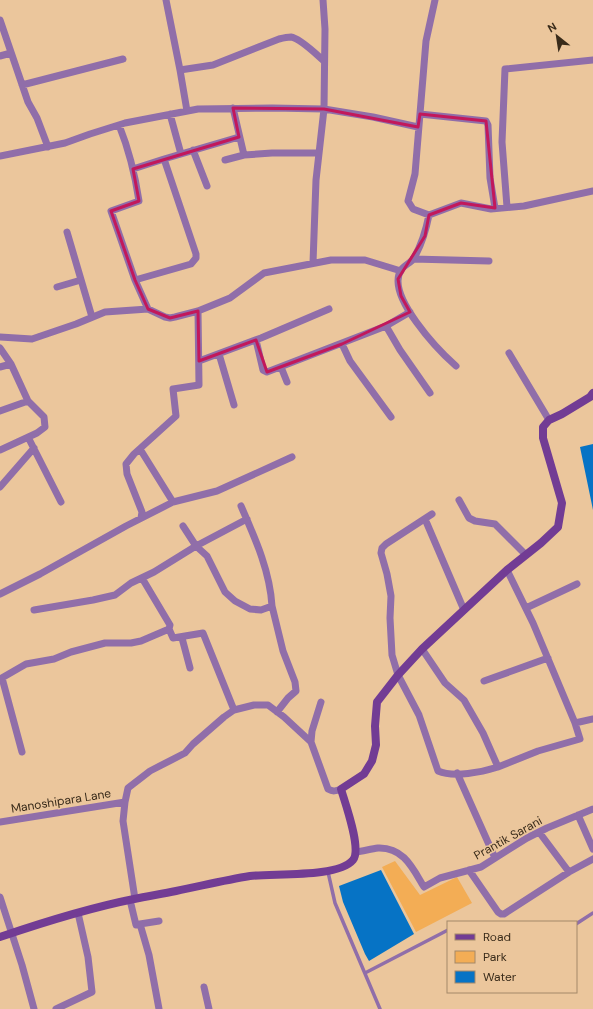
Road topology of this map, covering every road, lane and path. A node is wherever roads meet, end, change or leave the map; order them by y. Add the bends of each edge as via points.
1 (166, 0) edge
2 (323, 0) edge
3 (435, 0) edge
4 (0, 20) edge
5 (11, 53) junction
6 (0, 56) edge
7 (123, 59) dead end
8 (593, 60) edge
9 (324, 61) junction
10 (180, 70) junction
11 (22, 84) junction
12 (233, 108) junction
13 (324, 109) junction
14 (187, 111) junction
15 (170, 114) junction
16 (420, 114) junction
17 (119, 125) junction
18 (418, 127) junction
19 (239, 137) junction
20 (48, 147) junction
21 (193, 150) junction
22 (319, 153) junction
23 (181, 154) junction
24 (244, 155) junction
25 (0, 156) edge
26 (164, 158) junction
27 (225, 160) dead end
28 (133, 169) junction
29 (207, 186) dead end
30 (593, 191) edge
31 (501, 208) junction
32 (429, 215) junction
33 (67, 232) dead end
34 (413, 259) junction
35 (489, 261) dead end
36 (313, 263) junction
37 (401, 271) junction
38 (81, 280) junction
39 (135, 280) junction
40 (57, 287) dead end
41 (148, 309) junction
42 (329, 309) dead end
43 (198, 311) junction
44 (410, 312) junction
45 (92, 317) junction
46 (386, 326) junction
47 (0, 337) edge
48 (256, 340) junction
49 (342, 344) junction
50 (0, 348) edge
51 (509, 353) dead end
52 (219, 354) junction
53 (199, 361) junction
54 (10, 364) junction
55 (456, 366) dead end
56 (0, 367) edge
57 (281, 367) junction
58 (287, 382) dead end
59 (430, 393) dead end
60 (593, 393) edge
61 (28, 401) junction
62 (234, 405) dead end
63 (0, 411) edge
64 (391, 417) dead end
65 (549, 420) junction
66 (28, 438) junction
67 (34, 448) junction
68 (140, 449) junction
69 (0, 450) edge
70 (292, 457) dead end
71 (0, 487) edge
72 (460, 500) dead end
73 (61, 502) dead end
74 (173, 502) junction
75 (241, 506) dead end
76 (432, 514) dead end
77 (141, 518) junction
78 (247, 519) junction
79 (425, 519) junction
80 (182, 526) dead end
81 (196, 546) junction
82 (526, 554) junction
83 (507, 570) junction
84 (142, 578) junction
85 (577, 584) dead end
86 (0, 594) edge
87 (272, 606) junction
88 (526, 608) junction
89 (34, 610) dead end
90 (464, 610) junction
91 (169, 629) junction
92 (182, 638) junction
93 (422, 649) junction
94 (548, 658) junction
95 (190, 668) dead end
96 (398, 675) junction
97 (1, 678) edge
98 (484, 681) dead end
99 (321, 702) dead end
100 (234, 710) junction
101 (277, 712) junction
102 (593, 719) edge
103 (575, 723) junction
104 (311, 742) junction
105 (22, 752) dead end
106 (498, 766) junction
107 (457, 773) junction
108 (341, 789) junction
109 (125, 802) junction
110 (593, 809) edge
111 (578, 815) junction
112 (0, 822) edge
113 (539, 832) junction
114 (593, 849) edge
115 (356, 852) junction
116 (495, 858) junction
117 (593, 858) edge
118 (469, 870) junction
119 (328, 872) junction
120 (569, 872) junction
121 (0, 897) edge
122 (132, 899) junction
123 (78, 913) junction
124 (593, 913) edge
125 (159, 921) dead end
126 (577, 923) edge
127 (140, 924) junction
128 (447, 931) edge
129 (12, 933) junction
130 (0, 937) edge
131 (365, 973) junction
132 (204, 987) dead end
133 (34, 1009) edge
134 (56, 1009) edge
135 (159, 1009) edge
136 (210, 1009) edge
137 (380, 1009) edge

1 - 10 street
2 - 9 street
3 - 16 street via 426,41
4 - 5 street
5 - 6 street
5 - 11 street
7 - 11 street
8 - 31 street via 505,69
9 - 10 street via 299,40 288,37 213,66
9 - 13 street
10 - 14 street
11 - 20 street
12 - 13 street
12 - 14 street
12 - 19 street
13 - 18 street
13 - 22 street
14 - 15 street
15 - 17 street
15 - 23 street
16 - 18 street
16 - 31 street via 486,121 490,178
17 - 20 street
17 - 28 street
18 - 32 street via 415,174 408,201 413,209
19 - 21 street
19 - 24 street
20 - 25 street
21 - 23 street
21 - 29 street
22 - 24 street
22 - 36 street
23 - 26 street
24 - 27 street
26 - 28 street
26 - 39 street via 196,258 191,264
28 - 39 street via 139,201 111,211
30 - 31 street via 524,206
31 - 32 street via 461,204
32 - 34 street via 425,236
33 - 38 street
34 - 35 street
34 - 37 street
36 - 37 street via 365,260
36 - 43 street via 264,273 230,298
37 - 44 street via 398,279 401,296
38 - 40 street
38 - 45 street
39 - 41 street
41 - 43 street via 170,318
41 - 45 street via 104,312
42 - 48 street
43 - 53 street
44 - 46 street
44 - 55 street via 441,353
45 - 47 street via 32,339
46 - 49 street
46 - 59 street
48 - 52 street
48 - 57 street via 263,370 267,372
49 - 57 street
49 - 64 street via 350,361
50 - 54 street
51 - 65 street
52 - 53 street
52 - 62 street
53 - 68 street via 199,385 173,389 176,416
54 - 56 street
54 - 61 street
57 - 58 street
60 - 65 street
61 - 63 street
61 - 66 street via 44,417 46,427
65 - 82 street via 543,427 543,438 562,503 558,527
66 - 67 street
66 - 69 street
67 - 71 street
67 - 73 street
68 - 74 street
68 - 77 street via 126,464 127,474 142,512
70 - 74 street via 218,491
72 - 82 street via 469,518 496,524
74 - 77 street
75 - 78 street
76 - 79 street
77 - 86 street
78 - 81 street
78 - 87 street via 266,571
79 - 90 street
79 - 96 street via 386,544 381,553 391,596 392,655
80 - 81 street
81 - 84 street
81 - 87 street via 207,556 225,592 235,601 250,609 261,610
82 - 83 street
83 - 88 street
83 - 90 street
84 - 89 street via 115,595
84 - 91 street via 170,625
85 - 88 street
87 - 101 street via 296,691
88 - 94 street
90 - 93 street
91 - 92 street via 173,638
91 - 97 street via 141,641 105,643 54,659 26,664
92 - 95 street
92 - 100 street via 203,633
93 - 96 street
93 - 106 street via 445,683 464,700
94 - 98 street
94 - 103 street
96 - 107 street via 419,715 438,771
96 - 108 street via 377,702 376,745 372,761 364,774
97 - 105 street
99 - 104 street
100 - 101 street, Manoshipara Lane via 254,705 268,705
100 - 109 street, Manoshipara Lane via 185,753 150,771 128,788
101 - 104 street, Manoshipara Lane
102 - 103 street
103 - 106 street via 580,739
104 - 108 street, Manoshipara Lane via 328,789
106 - 107 street via 477,773
107 - 116 street
108 - 115 street via 352,826
109 - 112 street, Manoshipara Lane
109 - 122 street, Manoshipara Lane via 123,821
110 - 111 street, Prantik Sarani
111 - 113 street, Prantik Sarani
111 - 114 street
113 - 116 street, Prantik Sarani
113 - 120 street
115 - 118 street, Prantik Sarani via 379,848 394,850 409,862 424,887 440,878
115 - 119 street via 350,863
116 - 118 street, Prantik Sarani via 481,867
117 - 120 street
118 - 120 street via 501,914
119 - 122 street via 251,876
119 - 131 lane via 335,903
121 - 129 street
122 - 123 street
122 - 127 street, Manoshipara Lane via 136,925
123 - 129 street
123 - 134 street via 88,957 92,992
124 - 126 lane
125 - 127 street
127 - 135 street via 149,955
128 - 131 lane
129 - 130 street
129 - 133 street
131 - 137 lane
132 - 136 street

